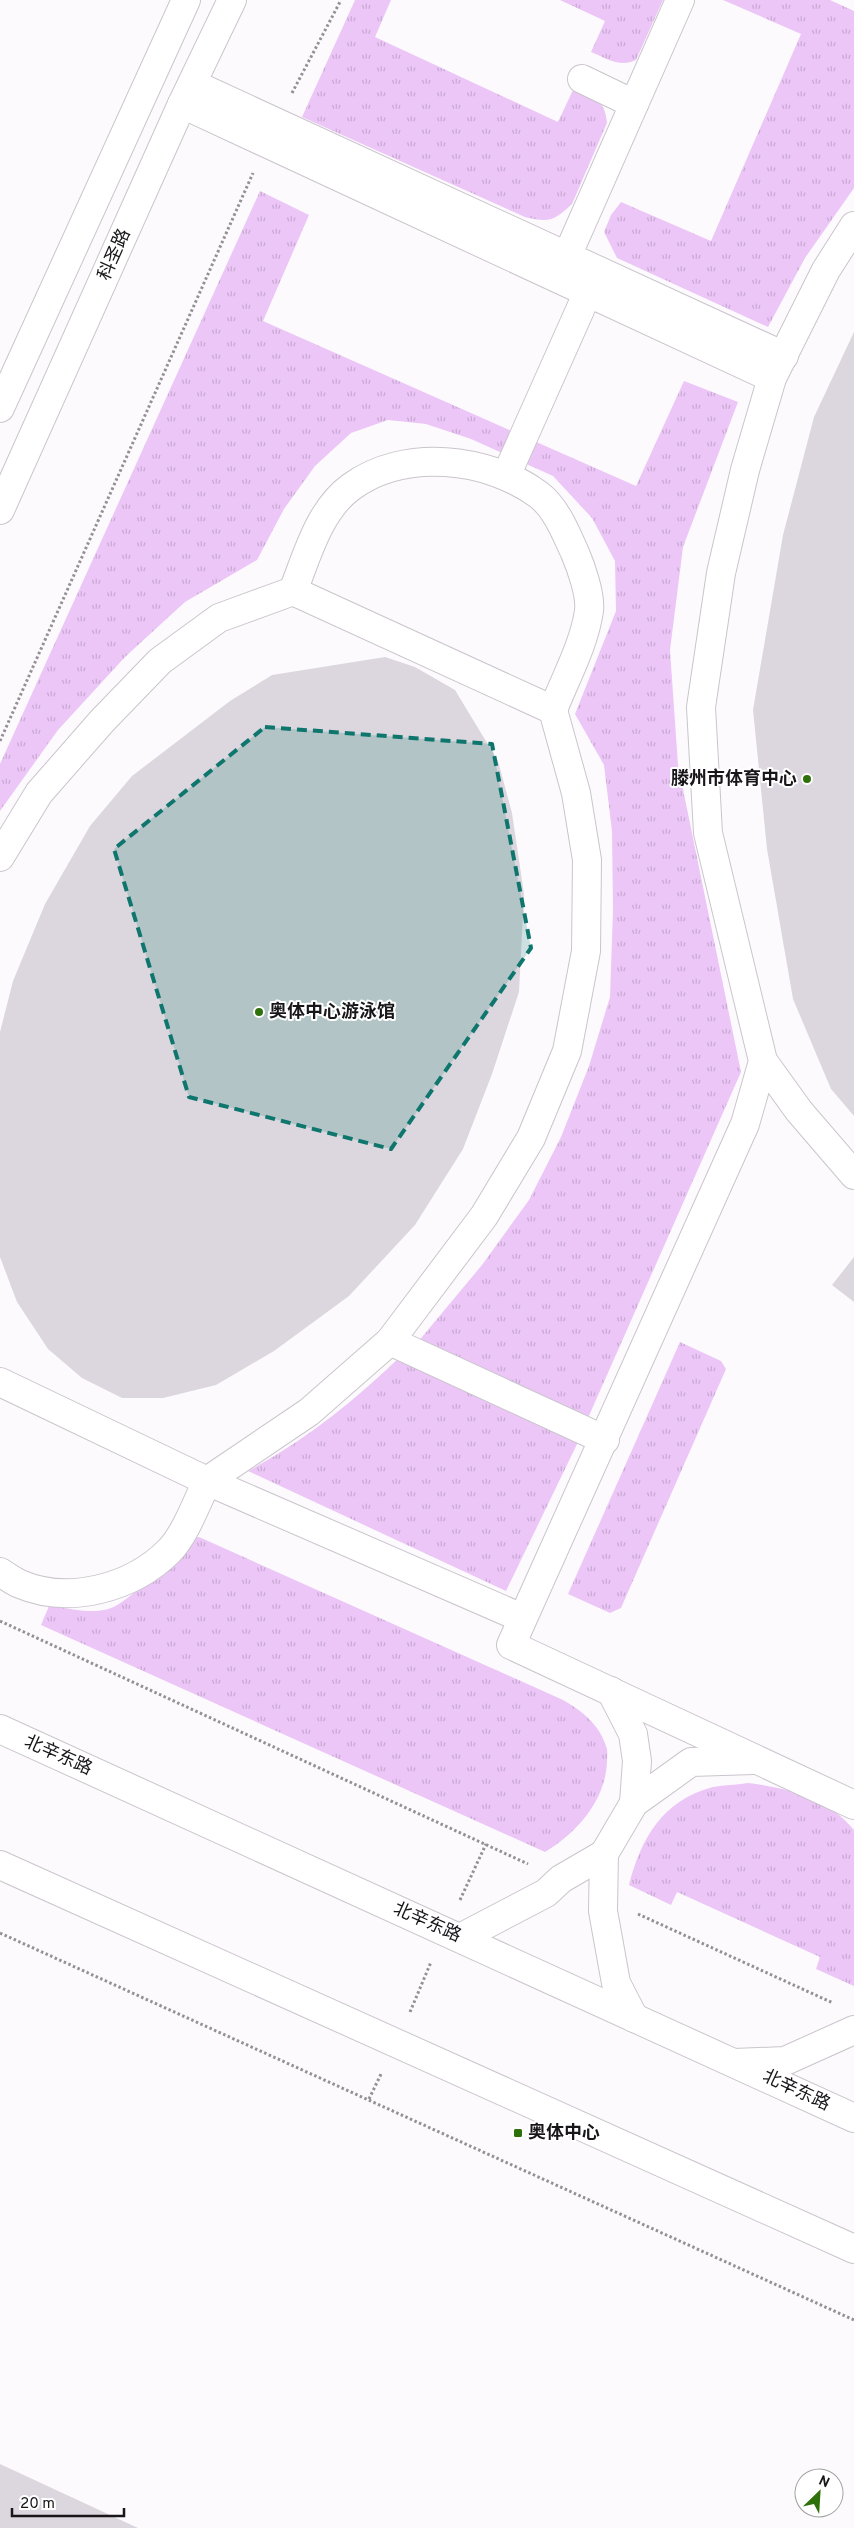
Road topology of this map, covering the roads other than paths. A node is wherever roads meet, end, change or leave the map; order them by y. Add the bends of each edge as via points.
1 (186, 0) edge
2 (232, 0) edge
3 (680, 0) edge
4 (582, 79) dead end
5 (187, 94) junction
6 (634, 104) junction
7 (854, 226) edge
8 (563, 267) junction
9 (588, 292) junction
10 (778, 367) junction
11 (0, 408) edge
12 (506, 476) junction
13 (0, 510) edge
14 (293, 591) junction
15 (553, 710) junction
16 (0, 857) edge
17 (763, 1061) junction
18 (854, 1175) edge
19 (390, 1341) junction
20 (0, 1382) edge
21 (604, 1440) junction
22 (208, 1481) junction
23 (0, 1572) edge
24 (522, 1618) junction
25 (611, 1691) junction
26 (0, 1729) edge
27 (758, 1760) junction
28 (634, 1803) junction
29 (851, 1804) edge
30 (604, 1854) junction
31 (0, 1865) edge
32 (452, 1935) junction
33 (634, 2018) junction
34 (854, 2030) edge
35 (734, 2063) junction
36 (854, 2118) edge
37 (854, 2249) edge

1 - 11 main road
2 - 5 main road, 科圣路
3 - 6 main road
4 - 6 main road
5 - 8 main road
5 - 13 main road, 科圣路
6 - 8 main road
7 - 10 main road via 826,270
8 - 9 main road
8 - 10 main road
9 - 10 main road
9 - 12 main road
10 - 17 main road via 745,470 721,573 701,707 708,833
12 - 14 main road via 469,465 429,462 376,473 350,488 321,520
12 - 15 main road via 540,496 564,527 581,568 589,609
14 - 15 main road
14 - 16 main road via 219,618 160,661 39,793
15 - 19 main road via 576,793 588,860 586,951 567,1051 531,1138 489,1208
17 - 18 main road via 799,1111
17 - 21 main road via 745,1124
19 - 21 main road
19 - 22 main road via 309,1412
20 - 22 main road
21 - 24 main road
22 - 23 main road via 170,1550 142,1574 102,1589 58,1593 20,1584
22 - 24 main road
24 - 25 main road via 511,1645
25 - 27 main road
25 - 28 main road via 633,1734 637,1761
26 - 32 main road, 北辛东路
27 - 28 main road via 691,1762
27 - 29 main road
28 - 30 main road
30 - 32 main road via 561,1879 546,1893
30 - 33 main road via 603,1911 616,1983
31 - 37 main road
32 - 33 main road, 北辛东路
33 - 35 main road, 北辛东路
34 - 35 main road via 785,2061
35 - 36 main road, 北辛东路

